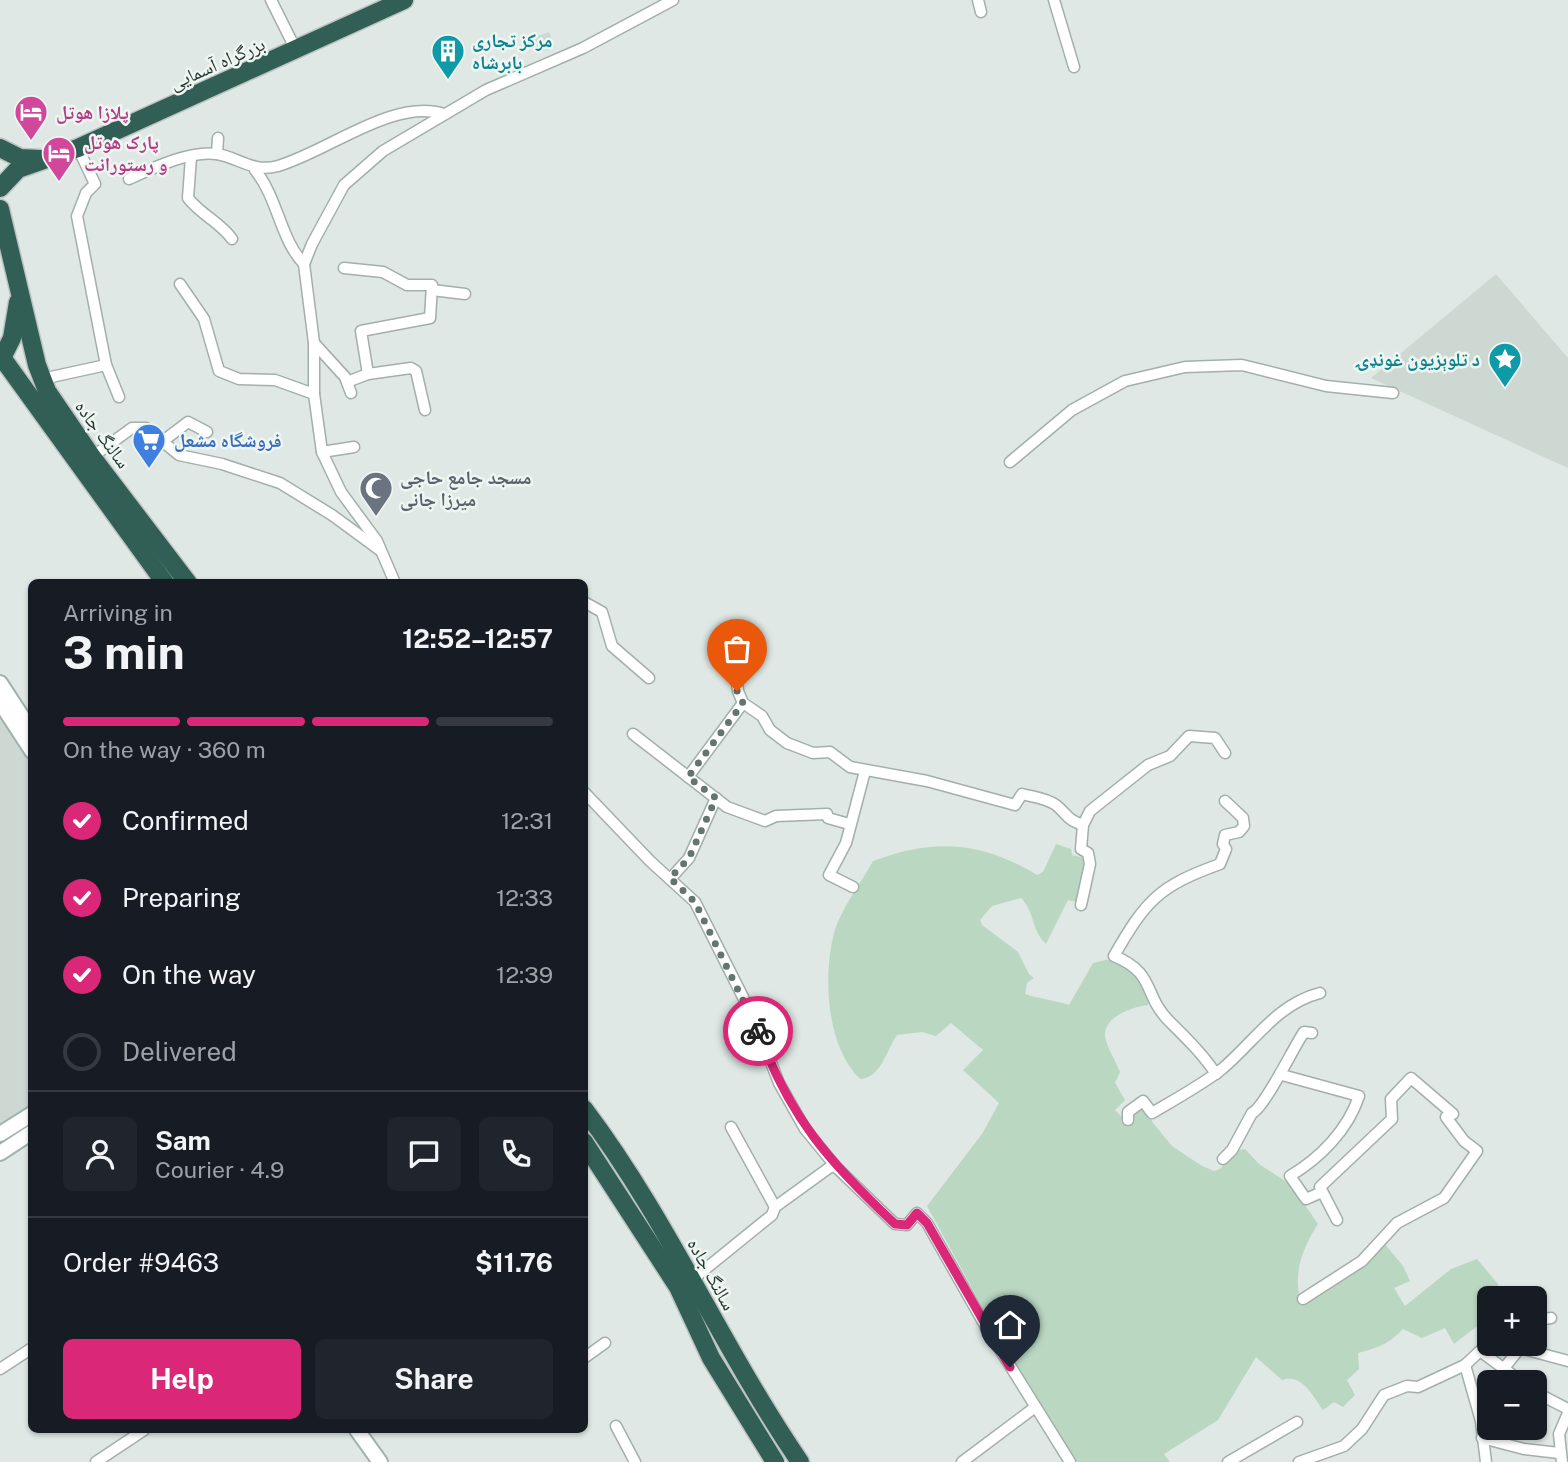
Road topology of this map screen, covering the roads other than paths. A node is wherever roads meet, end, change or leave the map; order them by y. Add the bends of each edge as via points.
1 (271, 0) edge
2 (404, 0) edge
3 (673, 0) edge
4 (978, 0) edge
5 (1054, 0) edge
6 (981, 12) dead end
7 (296, 50) junction
8 (1074, 67) dead end
9 (444, 114) junction
10 (218, 138) dead end
11 (0, 148) edge
12 (78, 148) junction
13 (218, 154) junction
14 (191, 157) junction
15 (44, 159) junction
16 (255, 170) junction
17 (129, 179) dead end
18 (0, 188) edge
19 (0, 209) edge
20 (232, 239) dead end
21 (304, 264) junction
22 (344, 268) dead end
23 (180, 284) dead end
24 (432, 290) junction
25 (20, 292) junction
26 (465, 294) dead end
27 (314, 343) junction
28 (2, 360) edge
29 (106, 365) junction
30 (368, 374) junction
31 (42, 379) junction
32 (347, 382) junction
33 (351, 393) dead end
34 (1393, 393) dead end
35 (314, 394) junction
36 (119, 397) dead end
37 (425, 410) dead end
38 (207, 432) dead end
39 (163, 441) junction
40 (354, 447) dead end
41 (322, 452) junction
42 (92, 457) junction
43 (1010, 462) dead end
44 (381, 551) junction
45 (162, 579) edge
46 (185, 579) edge
47 (393, 579) edge
48 (588, 604) edge
49 (735, 664) dead end
50 (649, 678) dead end
51 (0, 684) edge
52 (0, 702) edge
53 (743, 703) junction
54 (28, 726) edge
55 (633, 734) dead end
56 (28, 745) edge
57 (1225, 753) dead end
58 (865, 771) junction
59 (688, 777) junction
60 (588, 796) edge
61 (716, 798) junction
62 (1225, 801) dead end
63 (849, 824) junction
64 (1083, 825) junction
65 (670, 878) junction
66 (853, 887) dead end
67 (1081, 905) dead end
68 (1320, 993) dead end
69 (1312, 1033) dead end
70 (1216, 1074) junction
71 (1282, 1075) junction
72 (588, 1114) edge
73 (28, 1116) edge
74 (1128, 1119) dead end
75 (731, 1127) dead end
76 (0, 1134) edge
77 (28, 1135) edge
78 (588, 1148) edge
79 (0, 1153) edge
80 (1223, 1158) dead end
81 (837, 1168) junction
82 (1320, 1187) junction
83 (775, 1207) junction
84 (1336, 1220) dead end
85 (693, 1279) junction
86 (1303, 1299) dead end
87 (1551, 1318) dead end
88 (1547, 1319) edge
89 (605, 1343) dead end
90 (28, 1351) edge
91 (1547, 1354) edge
92 (588, 1355) edge
93 (1477, 1355) edge
94 (1487, 1356) edge
95 (1514, 1356) edge
96 (1568, 1360) edge
97 (1465, 1365) junction
98 (1505, 1367) junction
99 (0, 1369) edge
100 (1508, 1370) edge
101 (1477, 1399) edge
102 (1547, 1399) edge
103 (1034, 1408) junction
104 (1568, 1411) edge
105 (1297, 1422) dead end
106 (616, 1426) dead end
107 (140, 1433) edge
108 (360, 1433) edge
109 (1482, 1440) edge
110 (1490, 1440) edge
111 (1560, 1457) edge
112 (96, 1462) edge
113 (380, 1462) edge
114 (635, 1462) edge
115 (775, 1462) edge
116 (800, 1462) edge
117 (962, 1462) edge
118 (1070, 1462) edge
119 (1228, 1462) edge
120 (1299, 1462) edge
121 (1486, 1462) edge

1 - 7 street
2 - 7 highway, بزرگراه آسمایی
3 - 9 street
4 - 6 street
5 - 8 street
7 - 12 highway, بزرگراه آسمایی
9 - 16 street via 427,109 399,113 313,154
9 - 21 street via 383,151 344,185
10 - 13 street
11 - 15 highway via 20,158
12 - 15 highway, بزرگراه آسمایی
12 - 29 street via 95,184 77,216
13 - 14 street
13 - 16 street
14 - 17 street
14 - 20 street via 188,198
15 - 18 highway, بزرگراه آسمایی via 18,169
16 - 21 street via 273,197 293,252
19 - 25 highway, سالنگ جاده
21 - 27 street
22 - 24 street via 383,272 408,285 431,283
23 - 35 street via 204,319 219,371 239,379 275,380
24 - 26 street
24 - 30 street via 430,318 361,331
25 - 28 highway via 12,338
25 - 31 highway, سالنگ جاده
27 - 32 street
27 - 35 street
28 - 45 highway, سالنگ جاده
29 - 31 street
29 - 36 street
30 - 32 street
30 - 37 street via 414,369
31 - 42 highway, سالنگ جاده
32 - 33 street
34 - 43 street via 1326,386 1242,365 1185,367 1125,381 1072,410
35 - 41 street
38 - 39 street via 188,422
39 - 42 street via 136,427
39 - 44 street via 179,455 280,483
40 - 41 street
41 - 44 street via 341,492
42 - 46 highway, سالنگ جاده
44 - 47 street
48 - 50 street via 603,612 612,646
49 - 53 street
51 - 54 main road
52 - 56 main road
53 - 58 street via 787,743 813,753 830,752 850,767
53 - 59 street
55 - 59 street
57 - 64 street via 1214,738 1189,736 1170,756 1148,765 1090,811
58 - 63 street
58 - 64 street via 927,781 1015,805 1022,794 1041,798 1055,804 1067,820
59 - 61 street
60 - 65 street
61 - 63 street via 765,821 776,816 827,814
61 - 65 street via 689,858
62 - 70 street via 1243,818 1244,826 1225,835 1220,864 1178,880 1145,905 1114,956 1142,971 1170,1022 1201,1051
63 - 66 street via 846,843 829,875
64 - 67 street via 1081,849 1088,853 1090,863
65 - 81 street via 695,902 754,1019 779,1083 805,1129
68 - 70 street via 1282,1010
69 - 71 street via 1304,1032
70 - 74 street via 1152,1113 1143,1101 1128,1112
71 - 80 street
71 - 82 street via 1359,1096 1339,1135 1290,1176 1306,1199 1322,1192
72 - 85 highway, سالنگ جاده via 610,1142
73 - 76 main road
75 - 83 street
77 - 79 main road
78 - 115 highway, سالنگ جاده via 678,1287 711,1358
81 - 83 street via 833,1165 821,1172
81 - 103 street via 895,1224 907,1225 917,1213 927,1223
82 - 84 street
82 - 86 street via 1387,1125 1392,1119 1391,1099 1411,1078 1453,1114 1446,1117 1477,1152 1444,1198 1397,1223 1362,1261
83 - 85 street via 772,1215
85 - 116 highway, سالنگ جاده via 763,1409
87 - 88 street
89 - 92 street
90 - 99 street
91 - 96 street
93 - 97 street
94 - 98 street
95 - 98 street
97 - 101 street
97 - 120 street via 1418,1387 1384,1395 1362,1429 1344,1446
98 - 100 street
102 - 104 street
103 - 117 street
103 - 118 street
104 - 111 street via 1559,1434
105 - 119 street
106 - 114 street
107 - 112 street
108 - 113 main road
109 - 121 street
110 - 111 street

